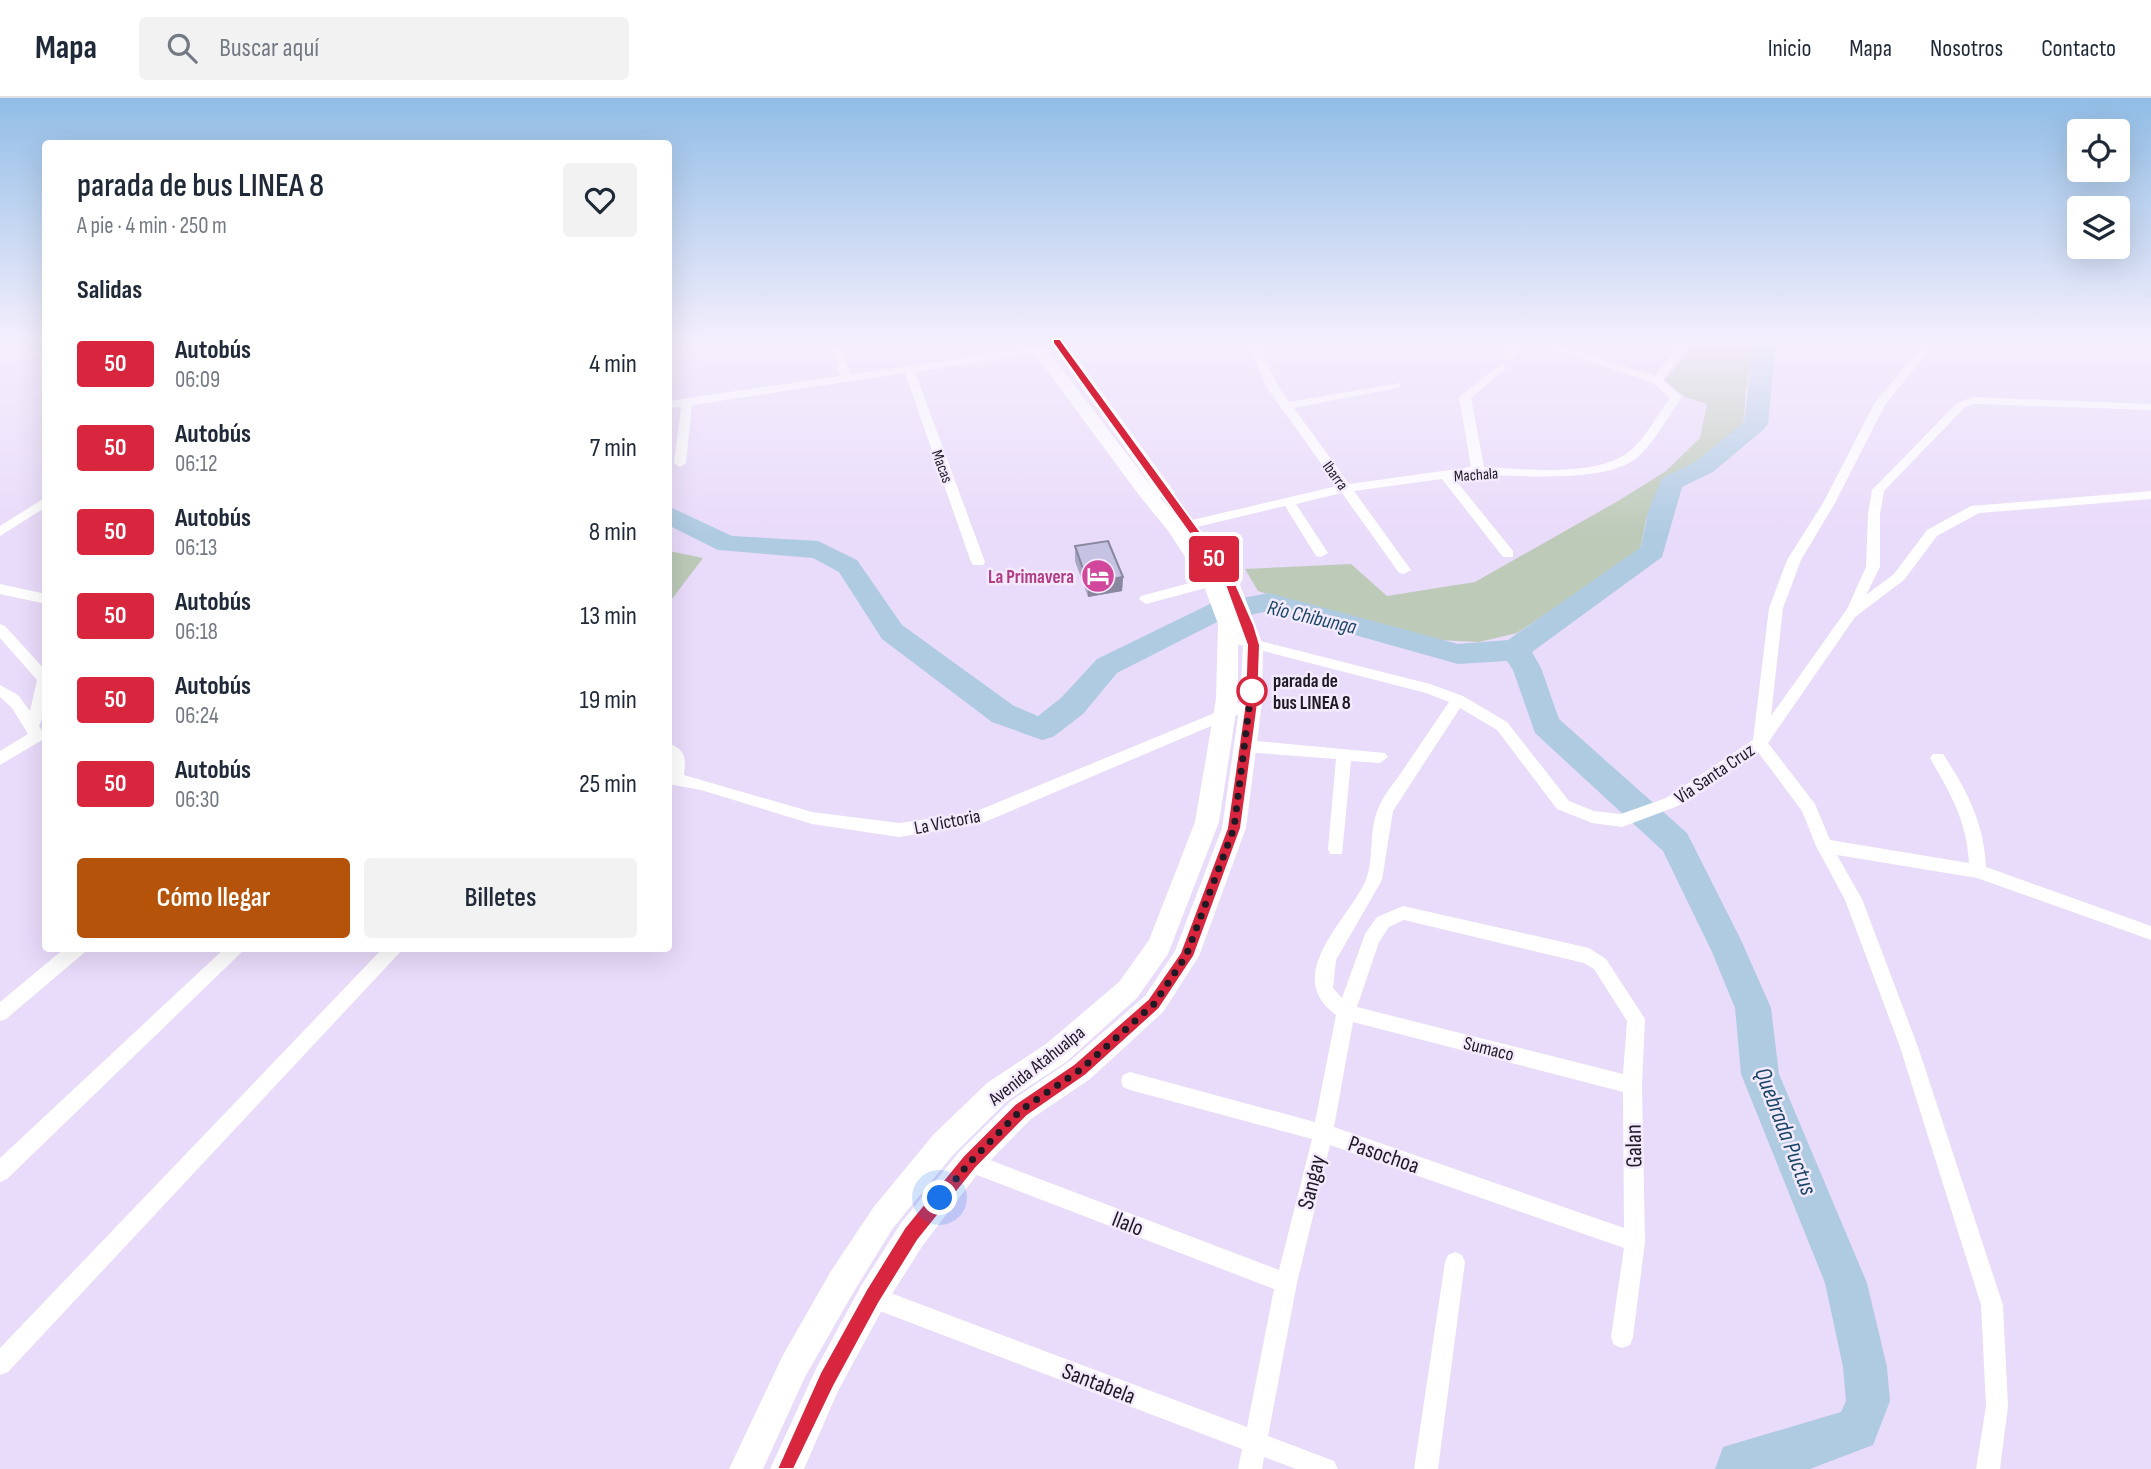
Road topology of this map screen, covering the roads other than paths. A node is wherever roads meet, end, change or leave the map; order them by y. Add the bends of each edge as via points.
1 (687, 405) edge
2 (922, 405) edge
3 (1088, 405) edge
4 (1291, 405) edge
5 (1466, 405) edge
6 (1669, 405) edge
7 (1879, 405) edge
8 (1961, 405) edge
9 (2099, 405) edge
10 (1286, 406) joint
11 (2151, 407) edge
12 (680, 463) dead end
13 (1478, 470) junction
14 (1446, 475) junction
15 (1346, 488) junction
16 (2151, 495) edge
17 (1288, 502) junction
18 (42, 504) edge
19 (1183, 526) junction
20 (0, 532) edge
21 (1321, 554) dead end
22 (1508, 554) dead end
23 (978, 562) dead end
24 (1404, 570) dead end
25 (1218, 583) junction
26 (0, 589) edge
27 (42, 598) edge
28 (1146, 599) dead end
29 (1850, 614) junction
30 (0, 629) edge
31 (1240, 633) junction
32 (42, 677) edge
33 (0, 690) edge
34 (42, 692) edge
35 (1458, 700) junction
36 (1251, 703) junction
37 (1224, 714) junction
38 (38, 733) edge
39 (1760, 743) junction
40 (1245, 746) junction
41 (672, 752) edge
42 (1344, 755) junction
43 (1380, 757) dead end
44 (1937, 758) dead end
45 (0, 759) edge
46 (672, 778) edge
47 (1824, 846) junction
48 (1336, 849) dead end
49 (1978, 871) junction
50 (1403, 913) joint
51 (2151, 933) edge
52 (73, 952) edge
53 (233, 952) edge
54 (391, 952) edge
55 (1346, 1012) junction
56 (0, 1013) edge
57 (1129, 1081) dead end
58 (1632, 1085) junction
59 (1323, 1133) junction
60 (970, 1162) junction
61 (0, 1172) edge
62 (1635, 1242) junction
63 (1455, 1262) dead end
64 (1286, 1283) junction
65 (872, 1297) junction
66 (1622, 1337) dead end
67 (0, 1364) edge
68 (1256, 1442) junction
69 (746, 1469) edge
70 (787, 1469) edge
71 (1250, 1469) edge
72 (1326, 1469) edge
73 (1426, 1469) edge
74 (1988, 1469) edge

1 - 12 street
2 - 23 street, Macas
3 - 19 main road via 1145,491
4 - 10 street
5 - 13 street
6 - 13 street, Machala via 1636,452 1601,470
7 - 39 street via 1794,560 1776,608
8 - 29 street via 1878,490 1873,567
9 - 11 street
10 - 15 street, Ibarra
13 - 14 street, Machala
14 - 15 street, Machala
14 - 22 street
15 - 17 street, Machala
15 - 24 street, Ibarra
16 - 29 street, Vía Santa Cruz via 1976,509 1932,533 1899,577
17 - 19 street, Machala
17 - 21 street
18 - 20 street
19 - 25 main road
25 - 28 street
25 - 31 main road
26 - 27 street
29 - 39 street, Vía Santa Cruz
30 - 32 street
31 - 35 street, Vía Santa Cruz
31 - 36 main road, Avenida Atahualpa
31 - 37 main road, Avenida Atahualpa
33 - 38 street via 11,696
34 - 38 street
35 - 39 street, Vía Santa Cruz via 1502,726 1563,805 1592,817 1622,821 1672,802
35 - 55 street via 1385,810 1373,881 1327,962 1324,989
36 - 37 street, La Victoria
36 - 40 main road, Avenida Atahualpa
37 - 46 street, La Victoria via 974,819 899,830 812,818
37 - 69 main road, Avenida Atahualpa via 1207,822 1159,946 1128,990 1056,1053 997,1092 943,1145 883,1218 794,1366
38 - 45 street
39 - 47 street via 1809,808
40 - 42 street
40 - 60 main road, Avenida Atahualpa via 1234,828 1186,956 1154,1004 1080,1070 1021,1110
41 - 46 street via 678,756
42 - 43 street
42 - 48 street
44 - 49 street via 1965,800 1977,841
47 - 49 street
47 - 74 street via 1853,899 1909,1047 1992,1306 1997,1406
49 - 51 street
50 - 55 street, Sangay via 1383,922 1371,940
50 - 58 street, Galan via 1589,956 1600,964 1636,1018
52 - 56 street
53 - 61 street
54 - 67 street
55 - 58 street, Sumaco
55 - 59 street, Sangay
57 - 59 street, Pasochoa
58 - 62 street, Galan
59 - 62 street, Pasochoa
59 - 64 street, Sangay
60 - 64 street, Ilalo
60 - 65 main road, Avenida Atahualpa via 912,1234
62 - 66 street, Galan
63 - 73 street
64 - 68 street, Sangay
65 - 68 street, Santabela
65 - 70 main road, Avenida Atahualpa via 827,1380
68 - 71 street, Sangay
68 - 72 street, Santabela

